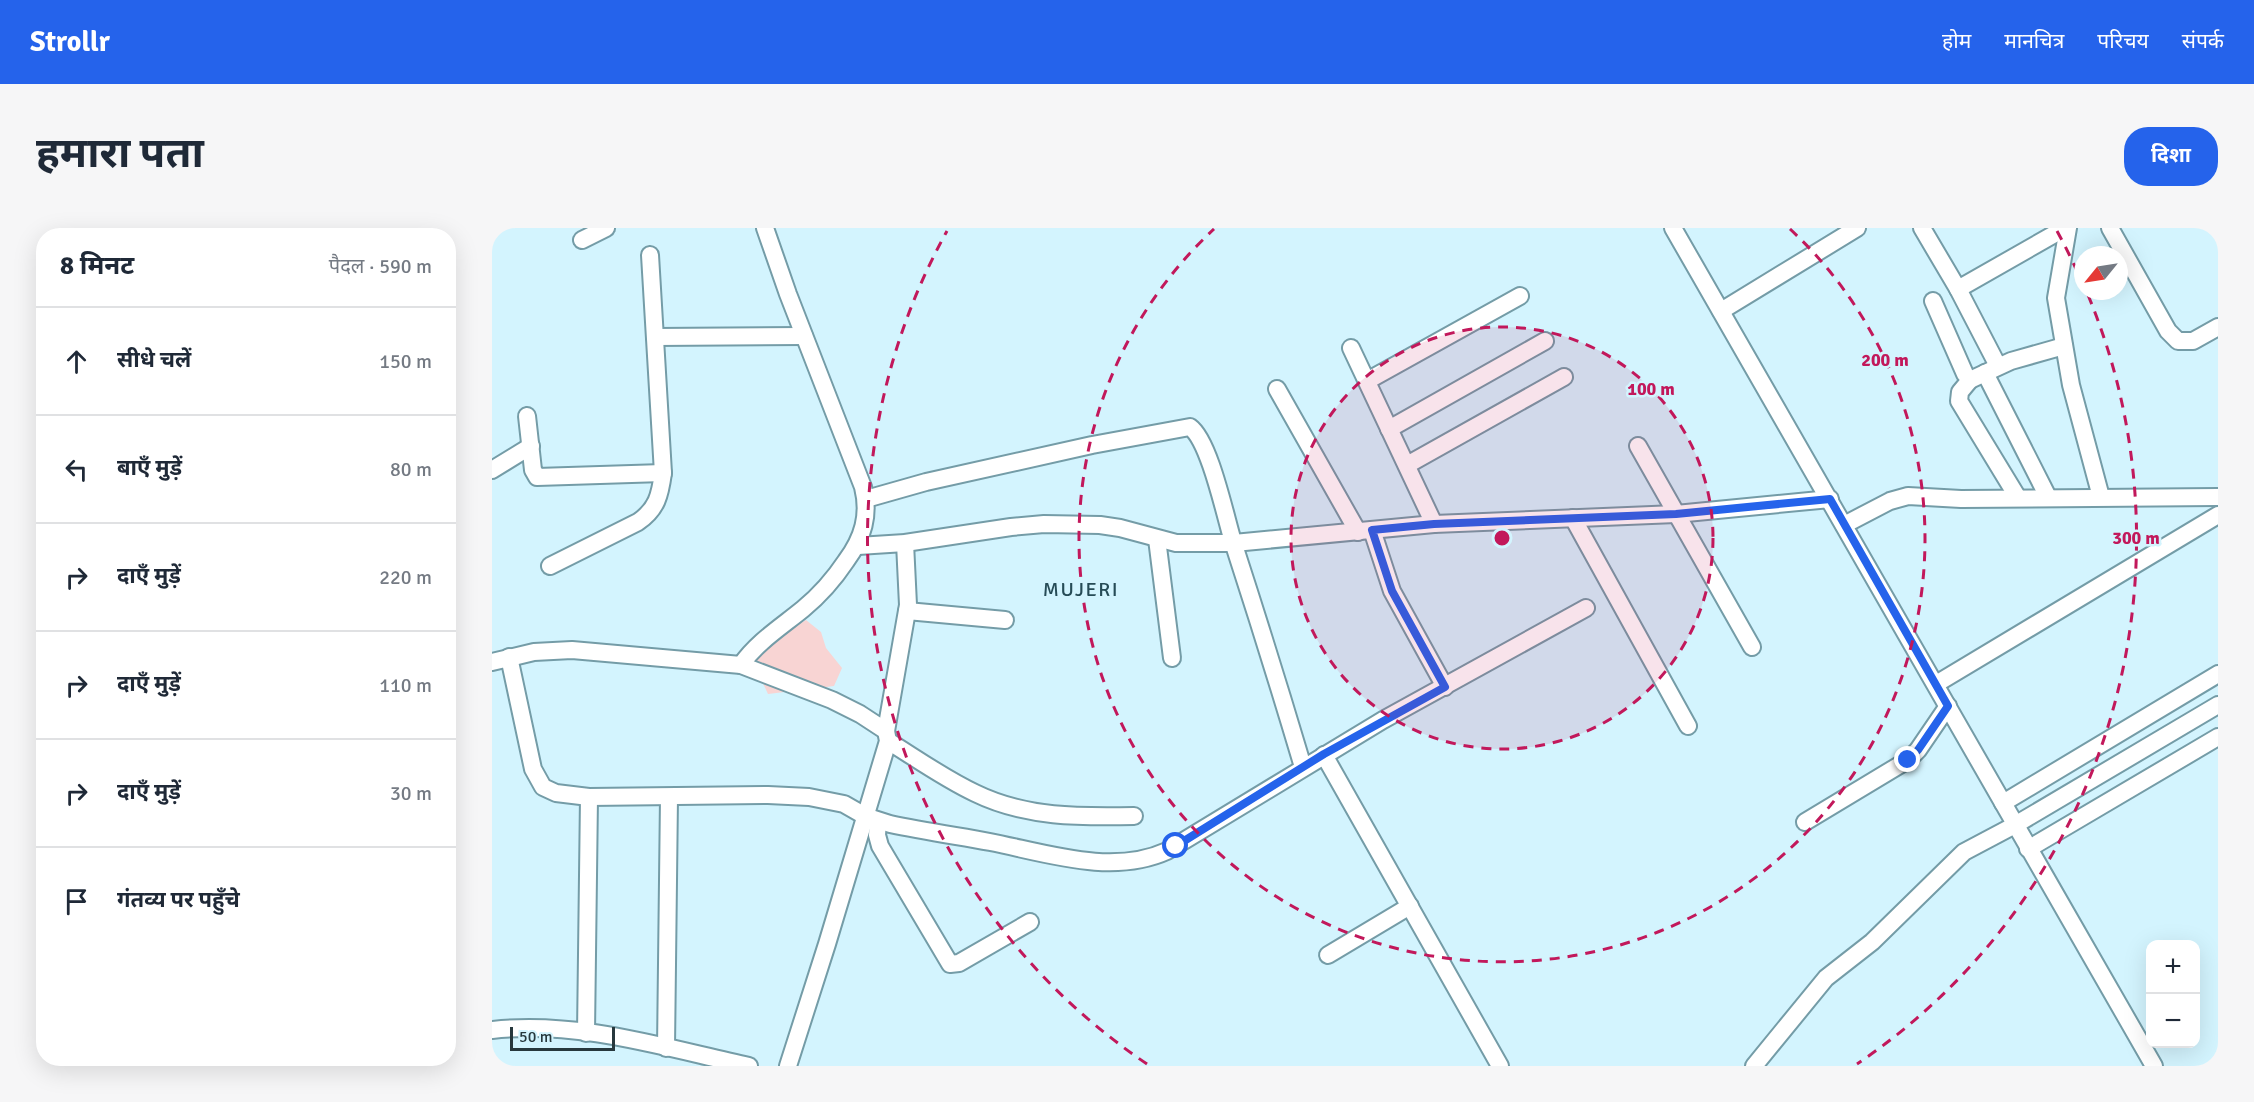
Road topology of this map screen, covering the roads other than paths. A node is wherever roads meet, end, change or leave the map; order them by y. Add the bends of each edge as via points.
1 (606, 228) edge
2 (1673, 228) edge
3 (1857, 228) edge
4 (1922, 228) edge
5 (2066, 228) edge
6 (2110, 228) edge
7 (770, 230) edge
8 (582, 240) dead end
9 (650, 255) dead end
10 (1958, 289) junction
11 (1520, 296) dead end
12 (1933, 301) dead end
13 (1721, 311) junction
14 (2218, 327) edge
15 (804, 336) junction
16 (655, 337) junction
17 (1545, 341) dead end
18 (2064, 346) junction
19 (1350, 348) dead end
20 (1984, 373) junction
21 (1564, 377) dead end
22 (1367, 381) junction
23 (1277, 389) dead end
24 (527, 416) dead end
25 (1389, 429) junction
26 (531, 446) junction
27 (1638, 446) dead end
28 (1407, 465) junction
29 (492, 470) edge
30 (663, 473) junction
31 (2048, 497) junction
32 (2101, 497) junction
33 (2218, 497) edge
34 (2018, 498) junction
35 (866, 499) junction
36 (1830, 499) junction
37 (1676, 514) junction
38 (2218, 515) edge
39 (1573, 518) junction
40 (1434, 524) junction
41 (1844, 525) junction
42 (1365, 531) junction
43 (1157, 539) junction
44 (905, 543) junction
45 (1234, 543) junction
46 (858, 546) junction
47 (550, 566) dead end
48 (1586, 608) dead end
49 (907, 611) junction
50 (1005, 620) dead end
51 (1752, 647) dead end
52 (509, 657) junction
53 (1172, 658) dead end
54 (492, 662) edge
55 (741, 665) junction
56 (2218, 674) edge
57 (1936, 684) junction
58 (1445, 687) junction
59 (2218, 705) edge
60 (1948, 706) junction
61 (1688, 726) dead end
62 (887, 736) junction
63 (2218, 736) edge
64 (1324, 754) junction
65 (1303, 767) junction
66 (589, 797) junction
67 (669, 797) junction
68 (2003, 803) junction
69 (1134, 816) dead end
70 (872, 818) junction
71 (1805, 822) dead end
72 (2015, 825) junction
73 (2028, 849) junction
74 (1410, 906) junction
75 (1030, 922) dead end
76 (1328, 954) dead end
77 (492, 1030) edge
78 (586, 1033) junction
79 (666, 1048) junction
80 (749, 1066) edge
81 (788, 1066) edge
82 (1500, 1066) edge
83 (1754, 1066) edge
84 (2154, 1066) edge

1 - 8 street
2 - 13 street
3 - 13 street
4 - 10 street
5 - 10 street
5 - 18 street via 2056,298
6 - 14 street via 2168,331 2178,341 2193,341
7 - 15 street
9 - 16 street
10 - 20 street
11 - 22 street
12 - 20 street via 1965,375
13 - 36 street
15 - 16 street
15 - 35 street
16 - 30 street
17 - 25 street
18 - 20 street
18 - 32 street
19 - 22 street
20 - 31 street
20 - 34 street via 1960,392 1959,400
21 - 28 street
22 - 25 street
23 - 42 street
24 - 26 street
25 - 28 street
26 - 29 street
26 - 30 street via 533,470 539,478
27 - 37 street
28 - 40 street
30 - 47 street via 660,496 649,514
31 - 32 street
31 - 34 street
32 - 33 street
34 - 41 street via 1944,499 1908,495
35 - 45 street via 926,482 1185,426 1200,437
35 - 46 street via 866,518
36 - 37 street
36 - 41 street
37 - 39 street
37 - 51 street
38 - 57 street
39 - 40 street
39 - 61 street
40 - 42 street
41 - 57 street
42 - 45 street
42 - 58 street via 1392,591
43 - 44 street via 1100,525 1044,524
43 - 45 street via 1193,544
43 - 53 street
44 - 46 street
44 - 49 street
45 - 65 street
46 - 55 street via 817,597
48 - 58 street
49 - 50 street
49 - 62 street
52 - 54 street
52 - 55 street via 572,650
52 - 66 street via 537,779 556,794
55 - 62 street via 832,700 860,714
56 - 68 street
57 - 60 street
58 - 64 street
59 - 72 street
60 - 68 street
60 - 71 street via 1908,760
62 - 69 street via 975,793 1016,808 1064,816
62 - 70 street
63 - 73 street
64 - 65 street
64 - 74 street
65 - 70 street via 1167,851 1143,860 1084,860
66 - 67 street
66 - 78 street
67 - 70 street via 809,797 844,804
67 - 79 street
68 - 72 street
70 - 75 street via 880,846 950,964 959,963
70 - 81 street
72 - 73 street
72 - 83 street via 1954,860 1872,942 1826,978
73 - 84 street
74 - 76 street
74 - 82 street
77 - 78 street
78 - 79 street
79 - 80 street

